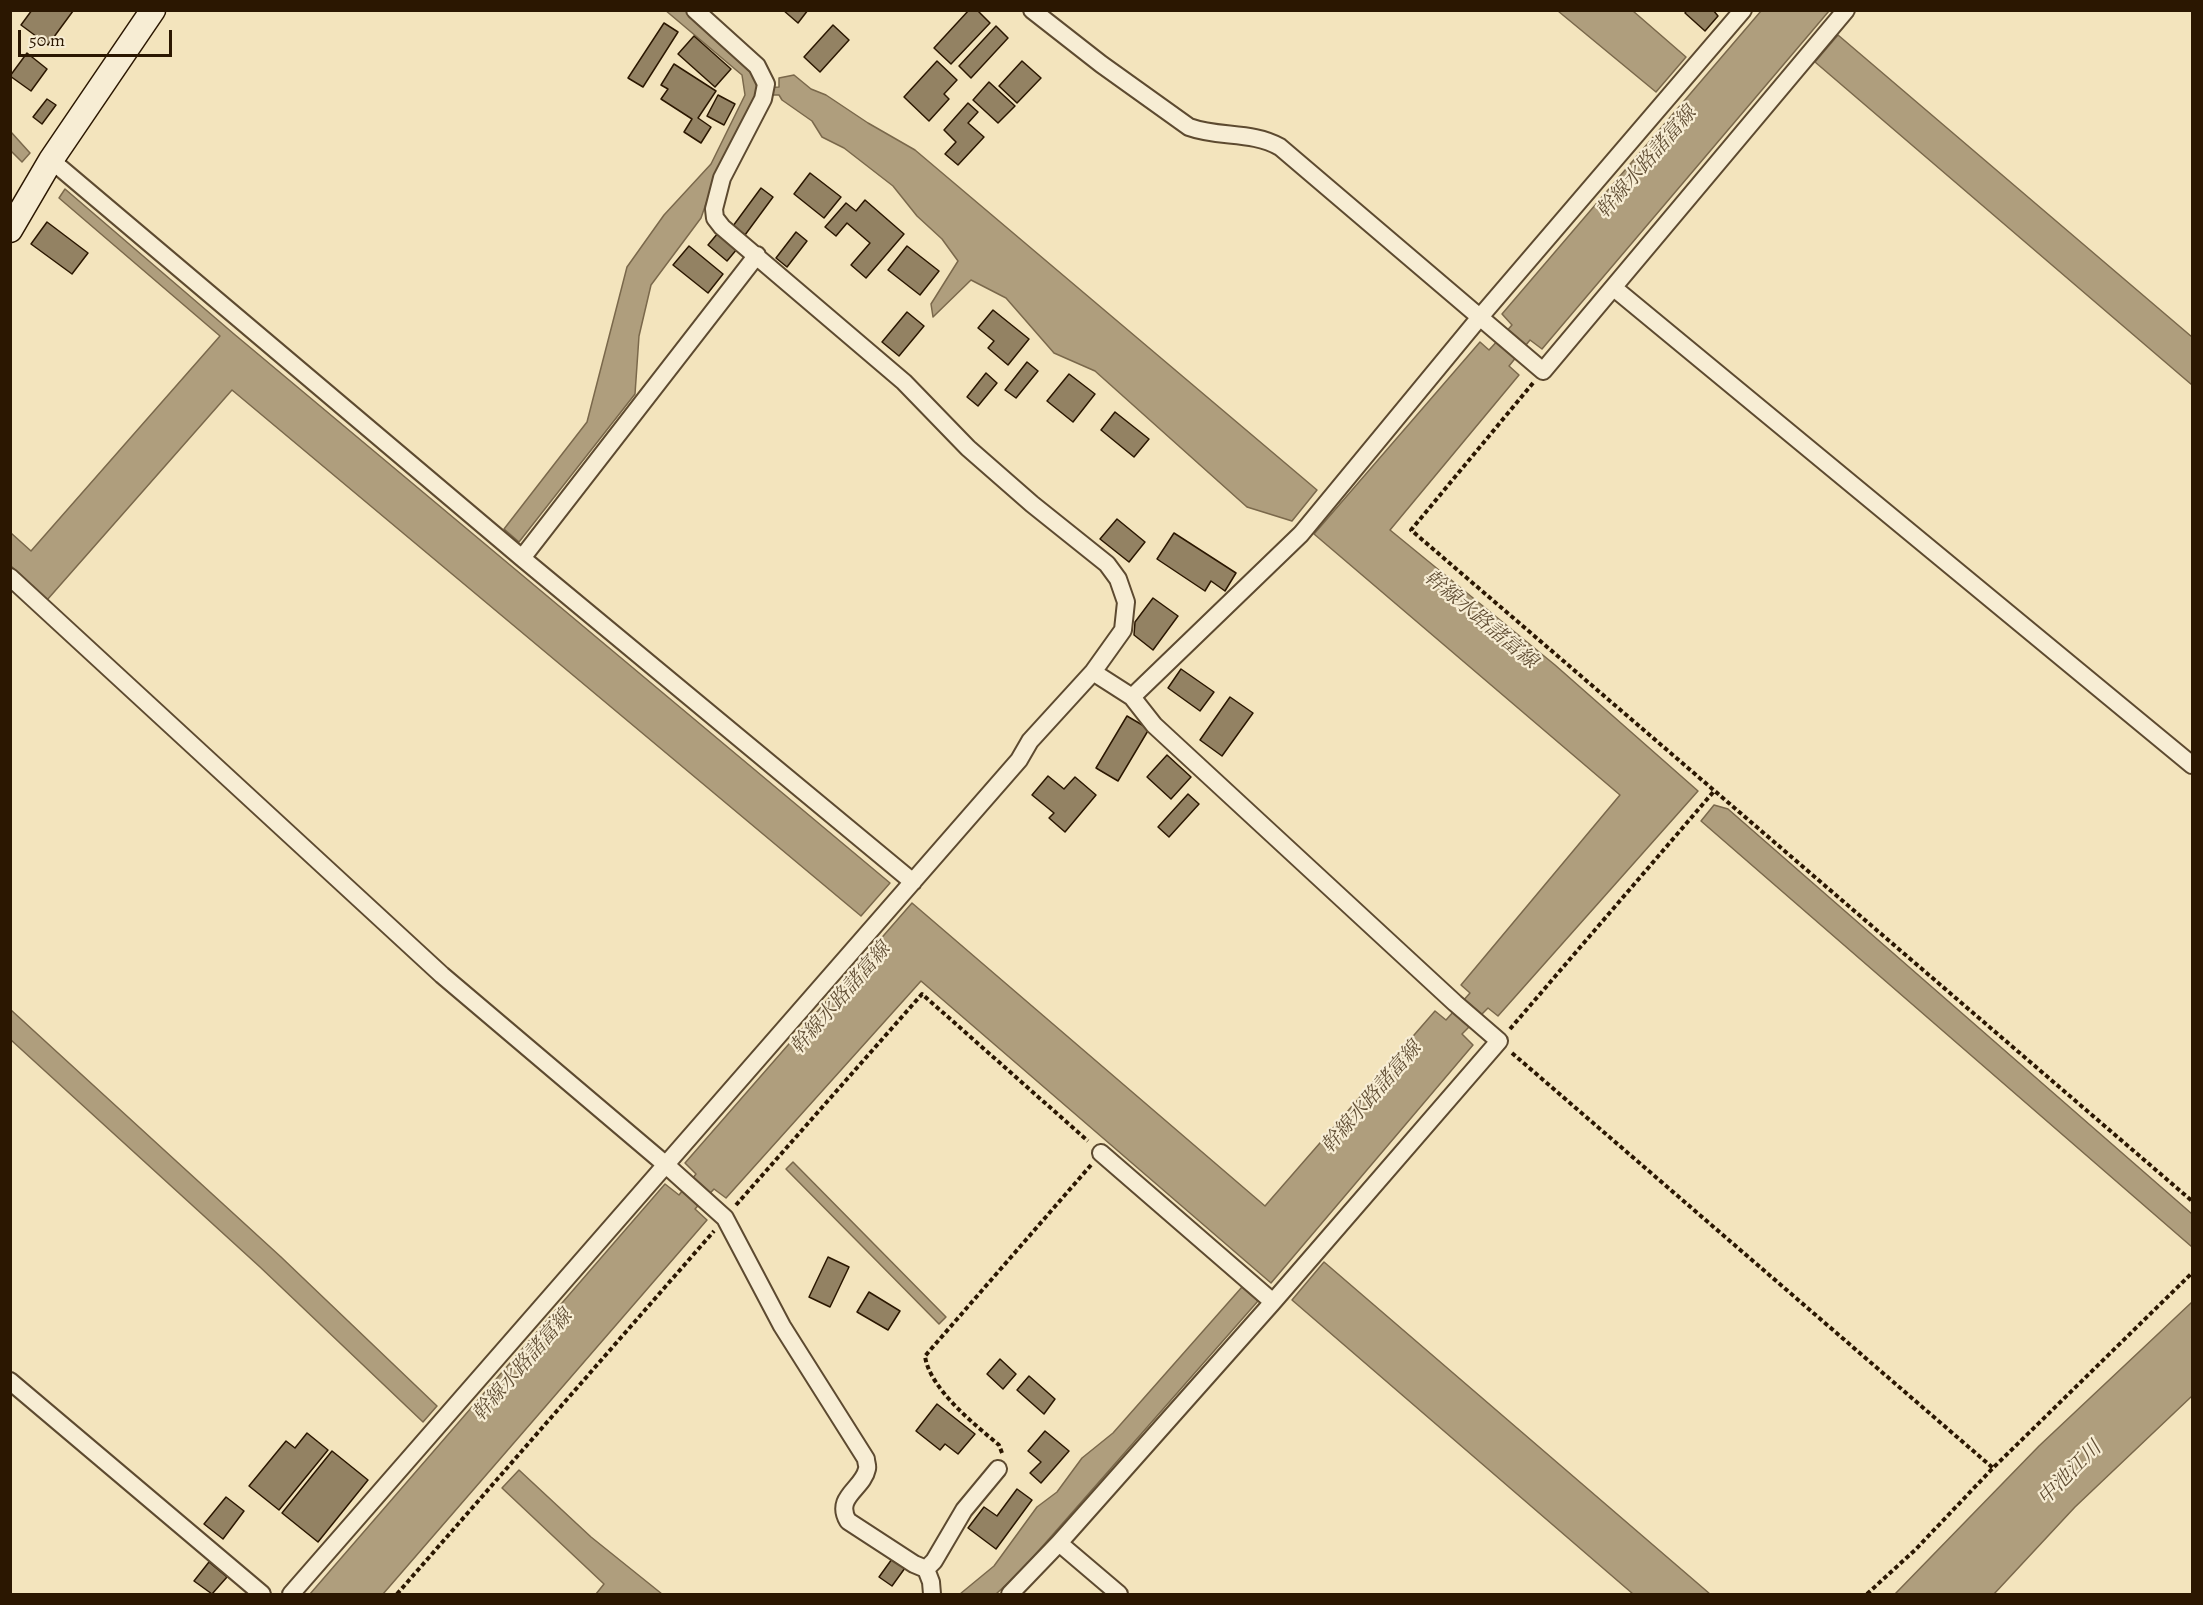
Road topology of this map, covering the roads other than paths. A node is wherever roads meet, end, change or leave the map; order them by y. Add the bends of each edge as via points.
1 (153, 10) edge
2 (695, 10) edge
3 (1032, 10) edge
4 (1846, 10) edge
5 (1740, 12) edge
6 (51, 160) junction
7 (10, 230) edge
8 (757, 255) junction
9 (1614, 288) junction
10 (1480, 317) junction
11 (522, 558) junction
12 (10, 577) edge
13 (1094, 672) junction
14 (1132, 697) junction
15 (2193, 765) edge
16 (913, 882) junction
17 (1101, 1153) road end
18 (665, 1164) junction
19 (1273, 1302) junction
20 (10, 1381) edge
21 (998, 1469) road end
22 (1059, 1543) junction
23 (926, 1569) junction
24 (262, 1594) edge
25 (291, 1594) edge
26 (932, 1594) edge
27 (1010, 1594) edge
28 (1119, 1594) edge

1 - 6 street
2 - 8 street via 757,66 764,92 722,178 714,209 722,227
3 - 10 street via 1189,127 1206,133 1262,139 1280,147
4 - 9 street
5 - 10 street
6 - 7 street
6 - 11 street
8 - 11 street
8 - 13 street via 904,382 968,448 1107,564 1118,579 1126,602 1123,630
9 - 10 street via 1543,371
9 - 15 street
10 - 14 street via 1301,534
11 - 16 street
12 - 18 street via 442,975
13 - 14 street
13 - 16 street via 1030,741 1019,760
14 - 19 street via 1154,725 1499,1041
16 - 18 street
17 - 19 street
18 - 23 street via 725,1218 782,1326 866,1459 867,1470 844,1503 848,1521
18 - 25 street
19 - 22 street
20 - 24 street
21 - 23 street via 964,1510
22 - 27 street
22 - 28 street
23 - 26 street

